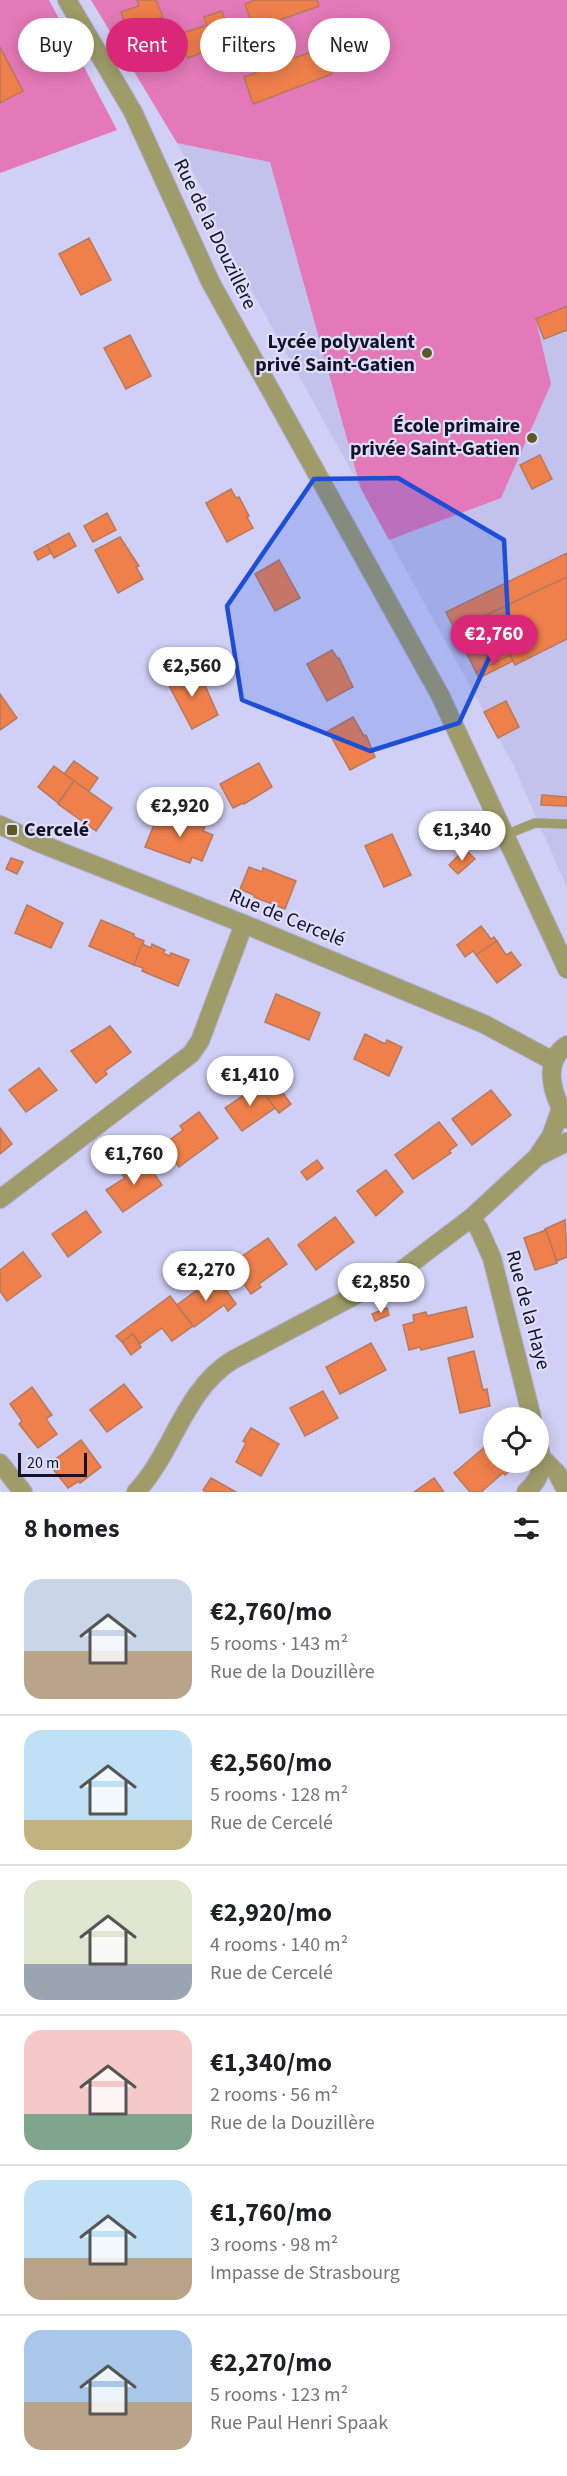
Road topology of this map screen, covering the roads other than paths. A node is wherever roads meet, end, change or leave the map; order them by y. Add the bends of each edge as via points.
1 (67, 0) edge
2 (567, 824) edge
3 (0, 825) edge
4 (505, 835) junction
5 (244, 924) junction
6 (567, 969) edge
7 (567, 1045) edge
8 (554, 1060) junction
9 (564, 1113) edge
10 (567, 1142) edge
11 (537, 1157) junction
12 (0, 1199) edge
13 (471, 1218) junction
14 (529, 1407) edge
15 (549, 1462) edge
16 (0, 1463) edge
17 (538, 1473) edge
18 (23, 1492) edge
19 (136, 1492) edge
20 (526, 1492) edge
21 (567, 1492) edge

1 - 4 street, Rue de la Douzillère via 133,112 211,283 440,695
2 - 4 lane via 535,823
3 - 5 street, Rue de Cercelé
4 - 6 street, Rue de la Douzillère
5 - 8 street, Rue de Cercelé via 484,1024
5 - 12 street via 200,1041 191,1054
7 - 8 street
8 - 9 street via 553,1087
9 - 11 street
10 - 11 street
11 - 13 street
13 - 14 street, Rue de la Haye via 492,1258
13 - 19 street via 401,1271 215,1372
15 - 21 street
16 - 18 street
17 - 20 street

